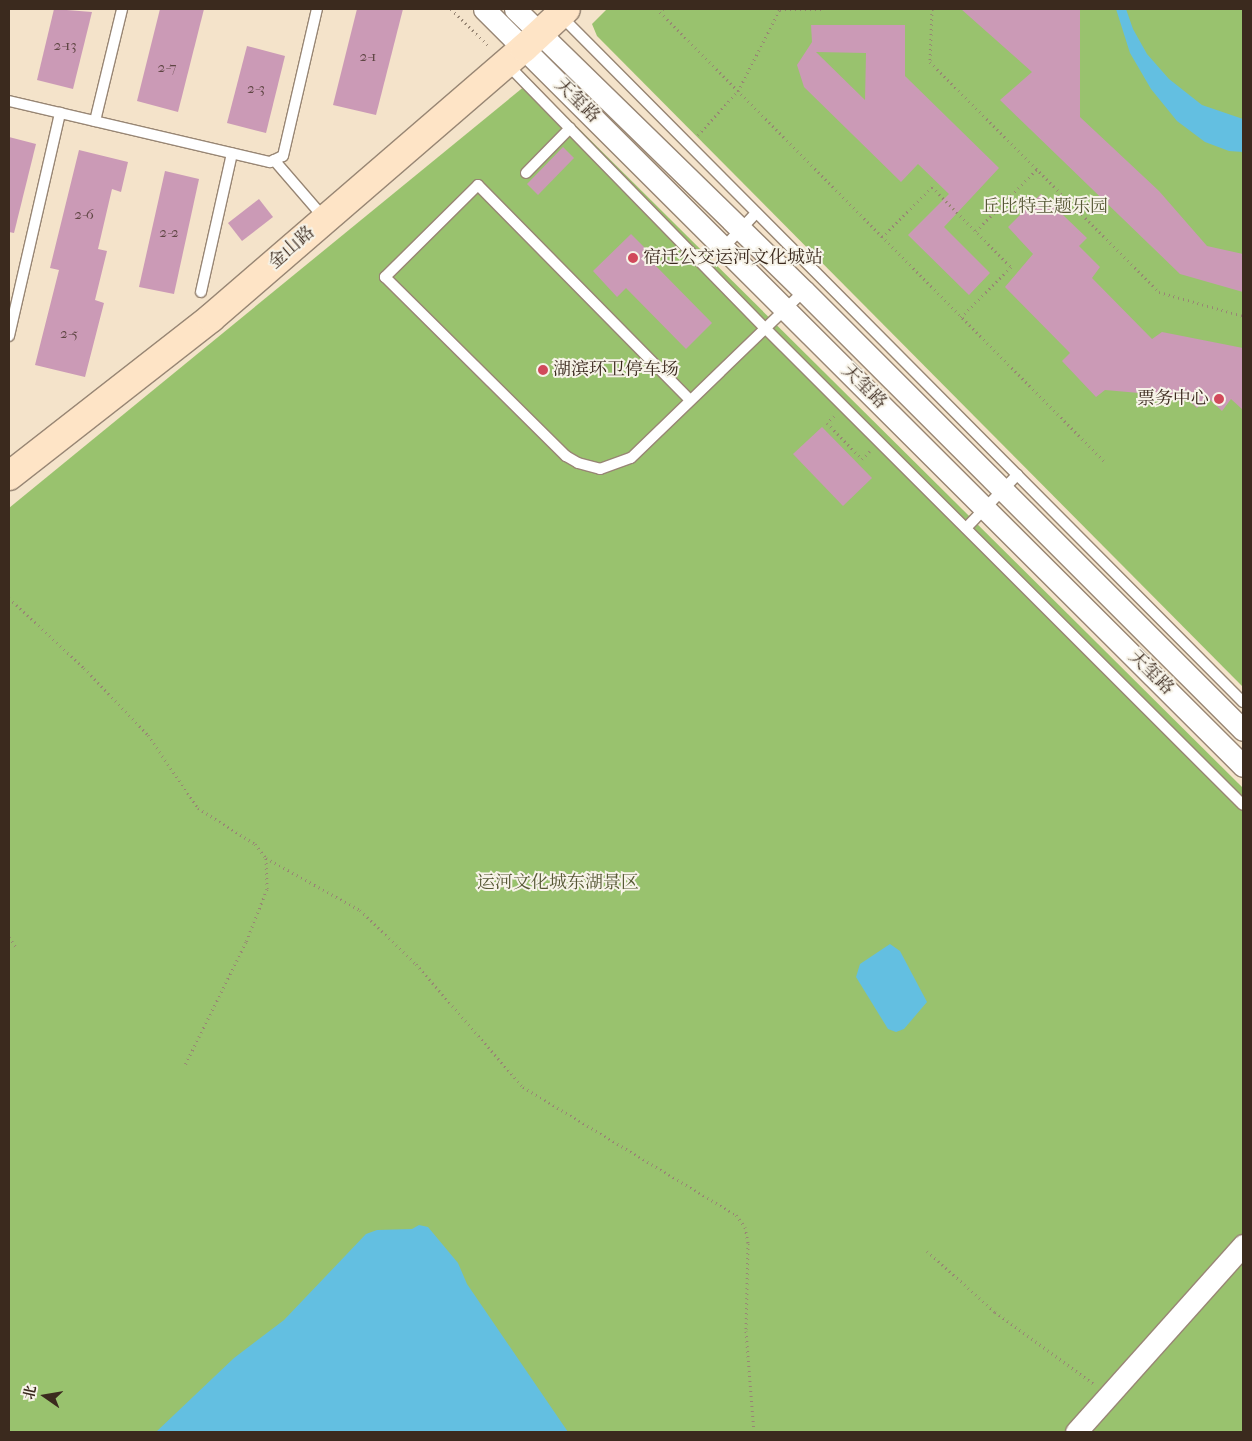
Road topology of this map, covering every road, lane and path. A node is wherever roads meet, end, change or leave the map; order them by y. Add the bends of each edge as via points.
1 (122, 9) edge
2 (317, 9) edge
3 (451, 9) edge
4 (484, 9) edge
5 (515, 9) edge
6 (663, 9) edge
7 (825, 9) edge
8 (932, 9) edge
9 (560, 11) edge
10 (524, 49) junction
11 (738, 91) junction
12 (9, 102) edge
13 (60, 113) junction
14 (95, 121) junction
15 (570, 128) junction
16 (688, 146) junction
17 (232, 153) junction
18 (274, 160) junction
19 (1037, 169) junction
20 (526, 173) dead end
21 (756, 214) junction
22 (325, 219) junction
23 (741, 229) junction
24 (976, 231) junction
25 (882, 236) junction
26 (724, 247) junction
27 (804, 291) junction
28 (201, 292) dead end
29 (785, 309) junction
30 (1243, 316) edge
31 (961, 317) junction
32 (765, 328) junction
33 (9, 336) edge
34 (690, 400) junction
35 (844, 406) junction
36 (880, 442) junction
37 (1104, 461) dead end
38 (9, 476) edge
39 (1010, 482) junction
40 (985, 508) junction
41 (966, 528) junction
42 (9, 598) edge
43 (1243, 702) edge
44 (1243, 730) edge
45 (1243, 766) edge
46 (1243, 805) edge
47 (266, 858) junction
48 (9, 937) edge
49 (15, 946) dead end
50 (185, 1065) dead end
51 (1243, 1244) edge
52 (927, 1250) dead end
53 (1109, 1394) junction
54 (754, 1432) edge
55 (1076, 1432) edge

1 - 14 lane
2 - 18 lane via 284,156
3 - 10 path
4 - 10 street, 天玺路
5 - 10 street, 天玺路
6 - 11 path via 660,12
7 - 11 path via 780,10
8 - 19 path via 930,62
9 - 10 street, 金山路
9 - 16 lane
10 - 15 lane
10 - 22 street, 金山路
10 - 23 street, 天玺路
10 - 26 street, 天玺路
11 - 16 path
11 - 25 path
12 - 13 lane
13 - 14 lane
13 - 33 lane
14 - 17 lane
15 - 20 lane
15 - 32 lane
16 - 21 lane
17 - 18 lane via 270,162
17 - 28 lane
18 - 22 lane
19 - 24 path
19 - 30 path via 1159,292
21 - 23 lane
21 - 39 lane
22 - 38 street, 金山路 via 211,318
23 - 26 lane
23 - 27 street, 天玺路
24 - 25 path via 932,187
24 - 31 path via 1011,267
25 - 31 path
26 - 29 street, 天玺路
27 - 29 lane
27 - 39 street, 天玺路
29 - 32 lane
29 - 40 street, 天玺路
31 - 37 path
32 - 34 lane
32 - 35 lane
34 - 34 lane via 631,458 600,469 578,463 566,456 386,277 478,184
35 - 36 lane
35 - 36 path via 827,423 862,459
36 - 41 lane
39 - 40 lane
39 - 43 lane
39 - 44 street, 天玺路
40 - 41 lane
40 - 45 street, 天玺路
41 - 46 lane
42 - 47 path via 84,668 148,735 198,808 255,844
47 - 50 path via 267,889 246,942
47 - 54 path via 360,910 416,964 523,1087 736,1215 744,1227 748,1243 746,1331
48 - 49 path
51 - 53 street
52 - 53 path via 995,1312
53 - 55 street

